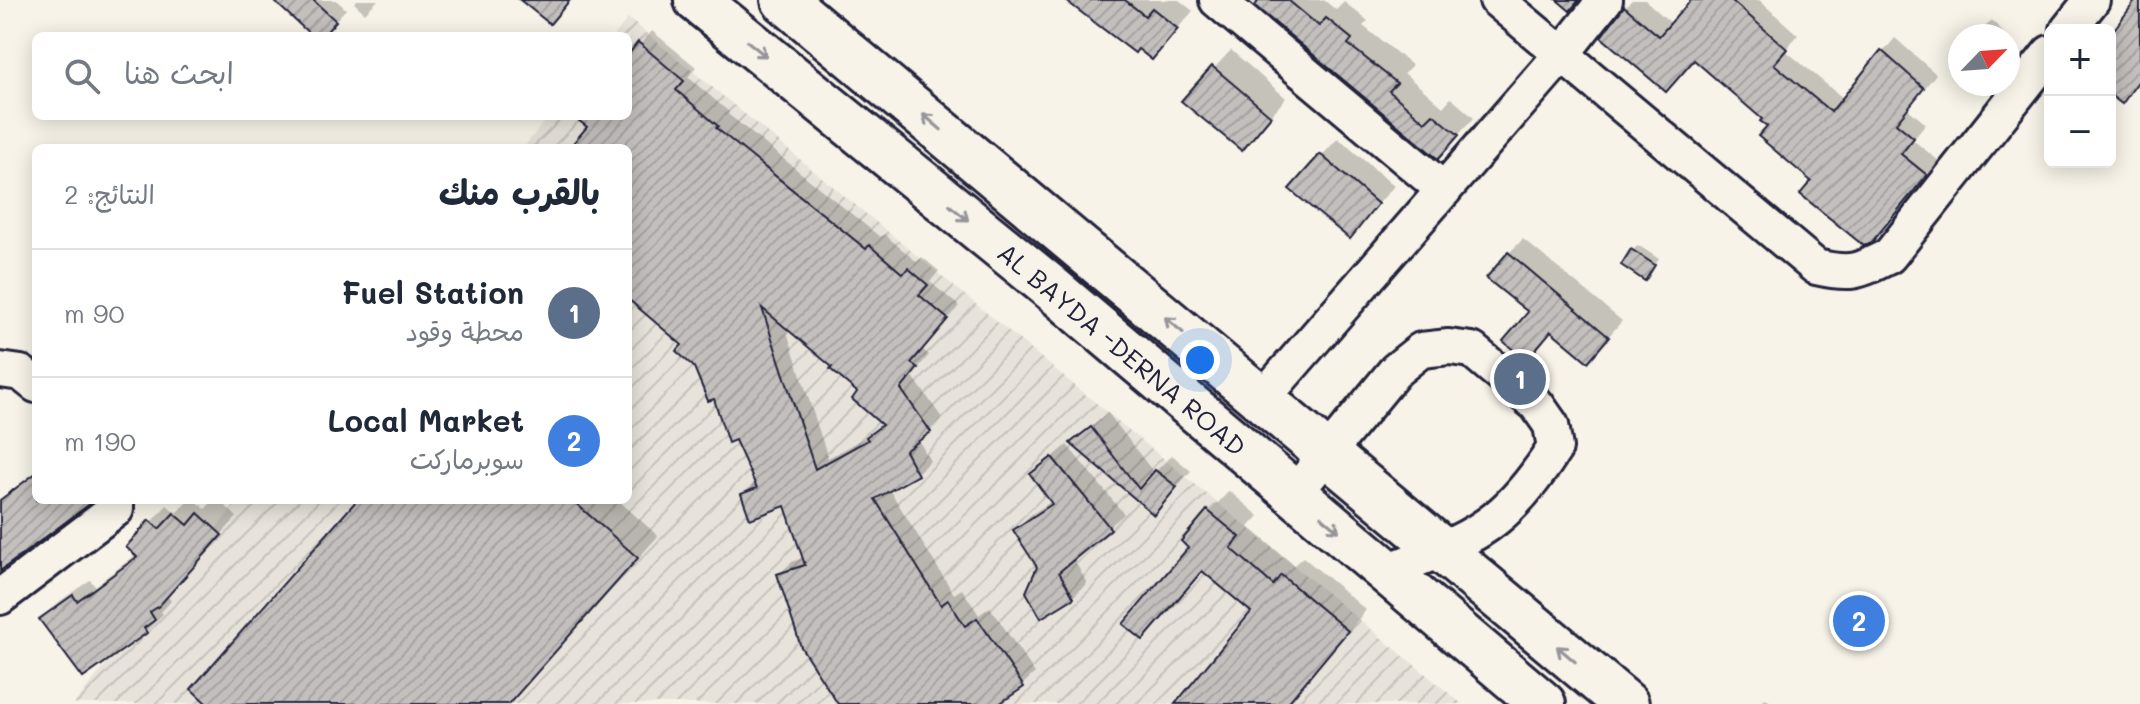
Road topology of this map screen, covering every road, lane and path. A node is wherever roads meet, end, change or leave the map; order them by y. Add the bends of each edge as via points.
1 (697, 0) edge
2 (784, 0) edge
3 (1217, 0) edge
4 (1497, 0) edge
5 (1605, 0) edge
6 (2092, 0) edge
7 (2073, 24) edge
8 (1562, 54) junction
9 (2044, 61) edge
10 (1444, 190) junction
11 (0, 370) edge
12 (32, 382) edge
13 (1262, 399) junction
14 (1326, 452) junction
15 (1294, 494) junction
16 (116, 504) edge
17 (1440, 549) junction
18 (1388, 571) junction
19 (0, 597) edge
20 (1543, 704) edge
21 (1626, 704) edge

1 -> 15 highway, AL BAYDA -DERNA ROAD via 1049,286
13 -> 2 highway, AL BAYDA -DERNA ROAD
3 - 10 street
4 - 8 street
5 - 8 street
6 - 7 street
8 - 9 street via 1816,267 1843,273 1889,256
8 - 10 street
10 - 13 street
11 - 12 street via 21,373
13 - 14 highway, AL BAYDA -DERNA ROAD
14 - 15 street
14 - 17 highway, AL BAYDA -DERNA ROAD
14 - 17 street via 1396,370 1421,350 1472,350 1537,405 1551,425 1555,448 1539,473 1495,519
15 -> 18 highway, AL BAYDA -DERNA ROAD
16 - 19 street
17 - 18 street
21 -> 17 highway, AL BAYDA -DERNA ROAD
18 - 20 highway, AL BAYDA -DERNA ROAD

